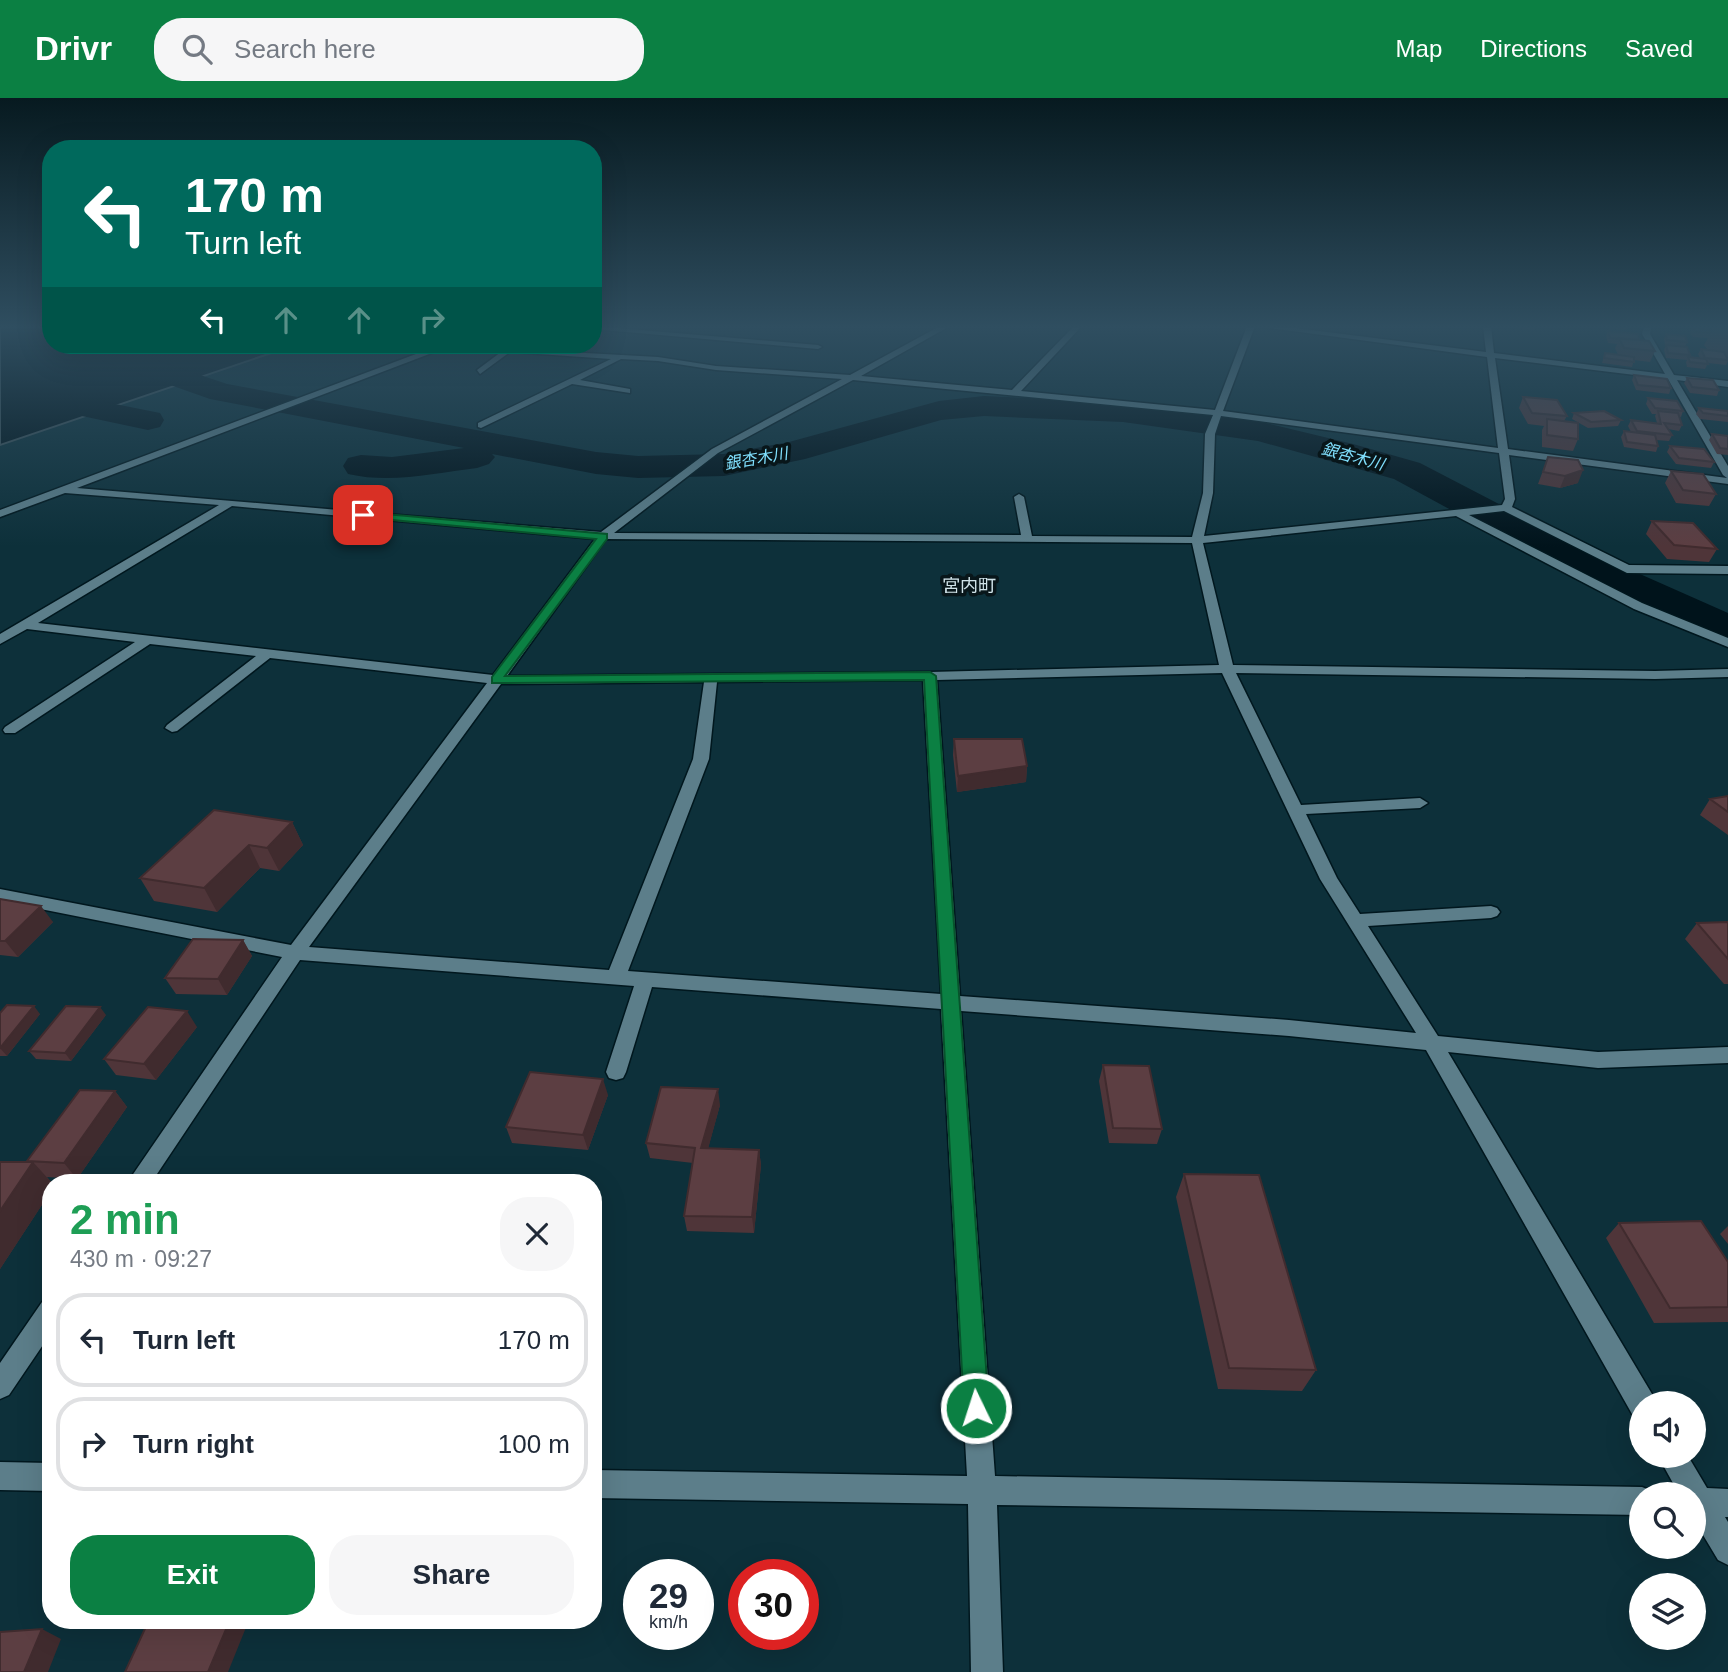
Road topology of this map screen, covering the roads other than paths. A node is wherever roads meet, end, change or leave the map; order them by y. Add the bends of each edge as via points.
1 (302, 399) edge
2 (533, 399) edge
3 (809, 399) edge
4 (1080, 399) edge
5 (1222, 399) edge
6 (1496, 399) edge
7 (1684, 399) edge
8 (1217, 413) junction
9 (481, 425) dead end
10 (1503, 452) junction
11 (1728, 475) edge
12 (1728, 481) edge
13 (65, 491) junction
14 (1019, 497) dead end
15 (230, 503) junction
16 (1506, 508) junction
17 (0, 514) edge
18 (1460, 515) junction
19 (603, 536) junction
20 (1027, 539) junction
21 (1197, 540) junction
22 (1728, 570) edge
23 (25, 625) junction
24 (148, 639) junction
25 (0, 640) edge
26 (1728, 643) edge
27 (268, 653) junction
28 (1227, 669) junction
29 (1728, 673) edge
30 (930, 676) junction
31 (711, 678) junction
32 (496, 680) junction
33 (172, 728) dead end
34 (10, 730) dead end
35 (1420, 803) dead end
36 (1296, 810) junction
37 (0, 895) edge
38 (1491, 912) dead end
39 (1355, 921) junction
40 (295, 953) junction
41 (616, 977) junction
42 (645, 980) junction
43 (949, 1003) junction
44 (1431, 1041) junction
45 (1728, 1055) edge
46 (616, 1072) dead end
47 (144, 1174) edge
48 (42, 1324) edge
49 (0, 1386) edge
50 (1634, 1391) edge
51 (1681, 1468) edge
52 (0, 1476) edge
53 (42, 1477) edge
54 (602, 1484) edge
55 (982, 1489) junction
56 (1629, 1501) edge
57 (1707, 1503) edge
58 (1728, 1550) edge
59 (987, 1672) edge

1 - 13 street
2 - 9 street
3 - 19 street via 715,451
4 - 8 street
5 - 8 street
6 - 10 street
7 - 11 street
8 - 10 street
8 - 21 street via 1210,434 1208,493
10 - 12 street
10 - 16 street via 1510,499
13 - 15 street
13 - 17 street
14 - 20 street
15 - 19 street
15 - 23 street
16 - 18 street
16 - 22 street via 1627,569
18 - 21 street
18 - 26 street via 1639,606
19 - 20 street
19 - 32 street
20 - 21 street
21 - 28 street
23 - 24 street
23 - 25 street
24 - 27 street
24 - 34 street
27 - 32 street
27 - 33 street
28 - 29 street
28 - 30 street
28 - 36 street
30 - 31 street
30 - 43 street
31 - 32 street
31 - 41 street via 701,759
32 - 40 street
35 - 36 street
36 - 39 street
37 - 40 street
38 - 39 street
39 - 44 street
40 - 41 street
40 - 47 street
41 - 42 street
42 - 43 street
42 - 46 street
43 - 44 street
43 - 55 street
44 - 45 street via 1598,1060
44 - 50 street
48 - 49 street
51 - 57 street
52 - 53 street
54 - 55 street
55 - 56 street
55 - 59 street
57 - 58 street

